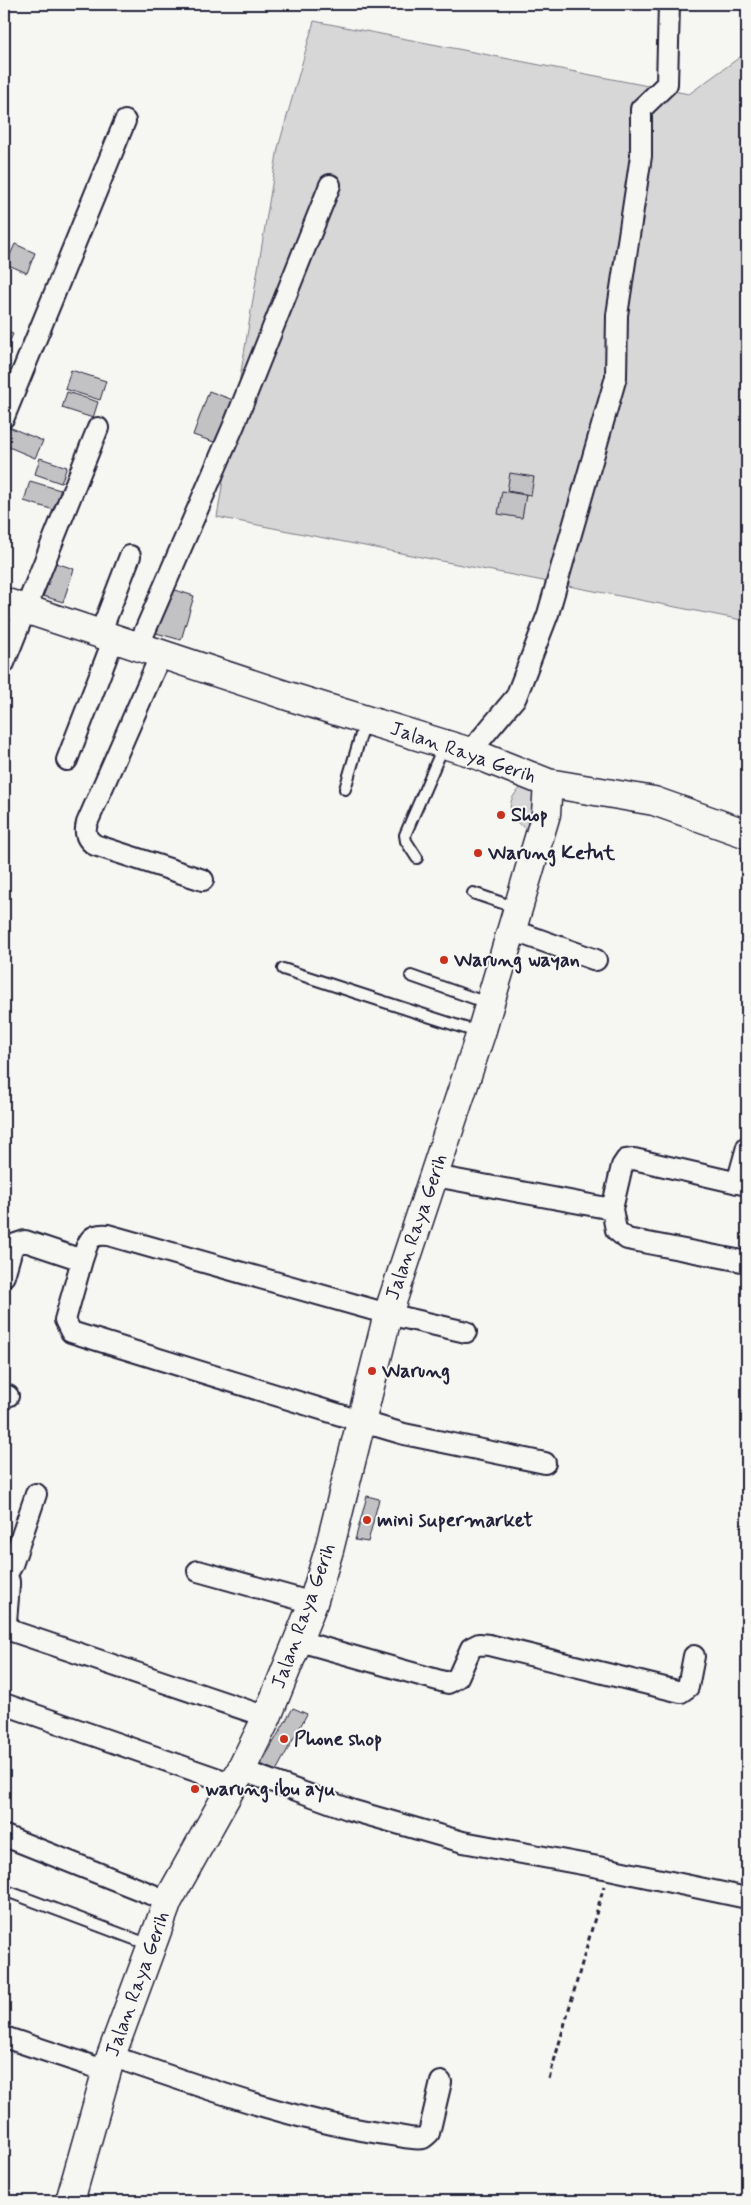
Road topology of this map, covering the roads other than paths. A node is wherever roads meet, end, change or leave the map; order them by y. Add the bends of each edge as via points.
1 (669, 4) edge
2 (125, 121) dead end
3 (330, 185) dead end
4 (4, 417) edge
5 (98, 428) dead end
6 (130, 556) dead end
7 (15, 605) edge
8 (128, 643) junction
9 (4, 662) edge
10 (365, 720) junction
11 (444, 744) junction
12 (470, 752) junction
13 (67, 760) dead end
14 (548, 783) junction
15 (345, 789) dead end
16 (747, 834) edge
17 (417, 858) dead end
18 (203, 880) dead end
19 (473, 893) dead end
20 (515, 919) junction
21 (596, 960) dead end
22 (283, 969) dead end
23 (411, 976) dead end
24 (490, 1004) junction
25 (481, 1033) junction
26 (747, 1147) edge
27 (435, 1176) junction
28 (742, 1184) edge
29 (612, 1209) junction
30 (82, 1260) junction
31 (747, 1262) edge
32 (4, 1276) edge
33 (388, 1314) junction
34 (466, 1332) dead end
35 (360, 1421) junction
36 (545, 1463) dead end
37 (36, 1494) dead end
38 (198, 1571) dead end
39 (5, 1576) edge
40 (313, 1603) junction
41 (298, 1642) junction
42 (694, 1656) dead end
43 (4, 1704) edge
44 (267, 1717) junction
45 (237, 1777) junction
46 (5, 1836) dead end
47 (4, 1890) edge
48 (747, 1898) edge
49 (168, 1902) junction
50 (151, 1946) junction
51 (4, 2037) edge
52 (109, 2064) junction
53 (441, 2082) dead end
54 (70, 2201) edge

1 - 12 street via 667,84 641,109 641,156 617,315 616,377 541,633 516,697
2 - 4 street
3 - 8 street via 234,424
5 - 7 street
6 - 8 street
7 - 8 street, Jalan Raya Gerih
7 - 9 street
8 - 10 street, Jalan Raya Gerih
8 - 13 street
8 - 18 street via 86,835 95,844
10 - 11 street, Jalan Raya Gerih
10 - 15 lane
11 - 12 street, Jalan Raya Gerih
11 - 17 lane via 405,835
12 - 14 street, Jalan Raya Gerih
14 - 16 street via 654,801
14 - 20 street, Jalan Raya Gerih via 546,814
19 - 20 lane
20 - 21 street
20 - 24 street, Jalan Raya Gerih
22 - 25 lane
23 - 24 lane
24 - 25 street, Jalan Raya Gerih
25 - 27 street, Jalan Raya Gerih
26 - 28 street
27 - 29 street
27 - 33 street, Jalan Raya Gerih
28 - 29 street via 634,1159 626,1160
29 - 31 street via 616,1230 628,1239
30 - 32 street via 25,1241 18,1242 13,1245
30 - 33 street via 90,1239 98,1234 108,1235
30 - 35 street via 65,1320 71,1332
33 - 34 street
33 - 35 street, Jalan Raya Gerih
35 - 36 street via 404,1434
35 - 40 street, Jalan Raya Gerih
37 - 39 street
38 - 40 street
39 - 44 street via 9,1585 6,1622 12,1631
40 - 41 street, Jalan Raya Gerih
41 - 42 street via 448,1683 458,1677 471,1648 479,1644 488,1645 681,1692 688,1687
41 - 44 street, Jalan Raya Gerih
43 - 45 street
44 - 45 street, Jalan Raya Gerih
45 - 48 street via 463,1842
45 - 49 street, Jalan Raya Gerih
46 - 49 street
47 - 50 lane
49 - 50 street, Jalan Raya Gerih
50 - 52 street, Jalan Raya Gerih
51 - 52 street
52 - 53 street via 370,2132 414,2138 422,2138 429,2133
52 - 54 street, Jalan Raya Gerih

